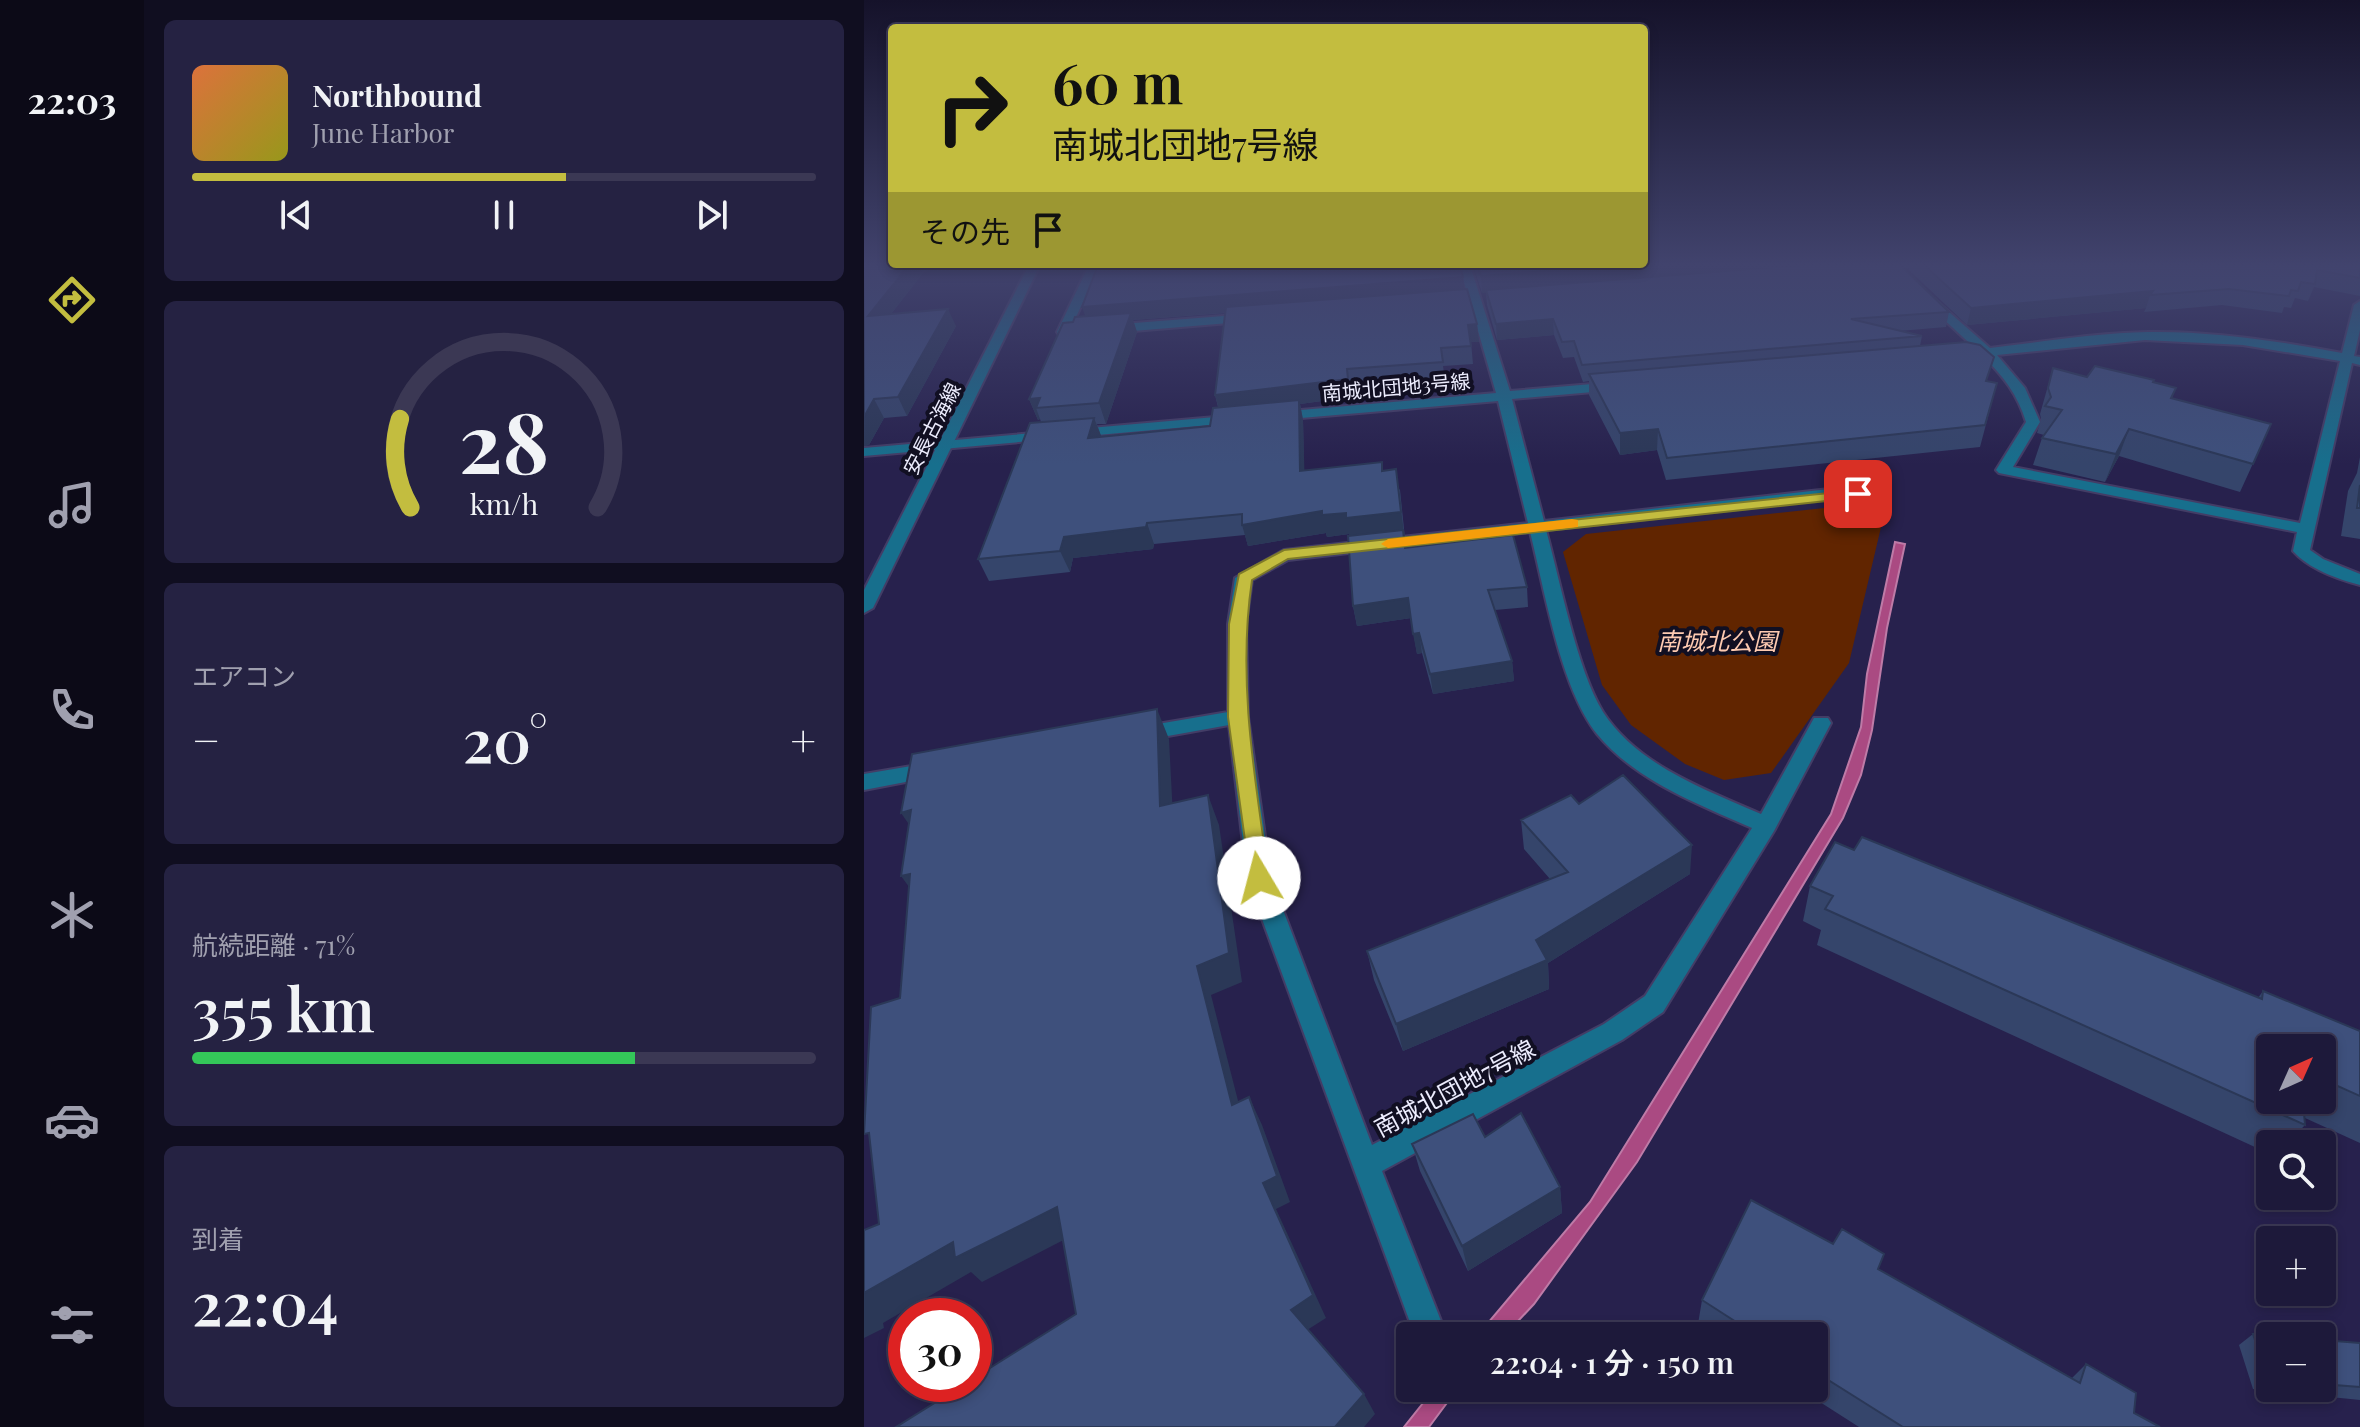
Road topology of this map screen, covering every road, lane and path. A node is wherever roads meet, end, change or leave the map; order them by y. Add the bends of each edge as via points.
1 (1002, 332) edge
2 (1486, 332) edge
3 (1962, 332) edge
4 (2357, 332) edge
5 (1984, 353) junction
6 (1953, 356) edge
7 (2354, 360) edge
8 (1628, 385) edge
9 (1504, 397) junction
10 (946, 444) junction
11 (864, 452) edge
12 (1877, 494) dead end
13 (1536, 528) junction
14 (2307, 529) junction
15 (2360, 580) edge
16 (864, 608) edge
17 (1238, 717) junction
18 (1821, 723) dead end
19 (1113, 739) edge
20 (957, 766) edge
21 (864, 782) edge
22 (1766, 825) junction
23 (1365, 1164) junction
24 (1425, 1322) edge

1 - 10 street, 安長古海線
2 - 9 street
3 - 5 street
4 - 7 street
5 - 6 street
5 - 7 street via 2169,336 2234,339
5 - 14 street via 2018,387 2031,410 2033,422 2004,470
7 - 14 street
8 - 9 street, 南城北団地3号線
9 - 10 street, 南城北団地3号線
9 - 13 street
10 - 11 street, 南城北団地3号線
10 - 16 street, 安長古海線
12 - 13 street, 南城北団地7号線 via 1838,493
13 - 17 street, 南城北団地7号線 via 1284,555 1244,578 1237,624
13 - 22 street via 1583,690 1605,729 1643,762
14 - 15 street via 2301,551
17 - 19 street
17 - 23 street, 南城北団地7号線 via 1259,878
18 - 22 street, 南城北団地7号線
20 - 21 street
22 - 23 street, 南城北団地7号線 via 1654,1004 1613,1032
23 - 24 street

